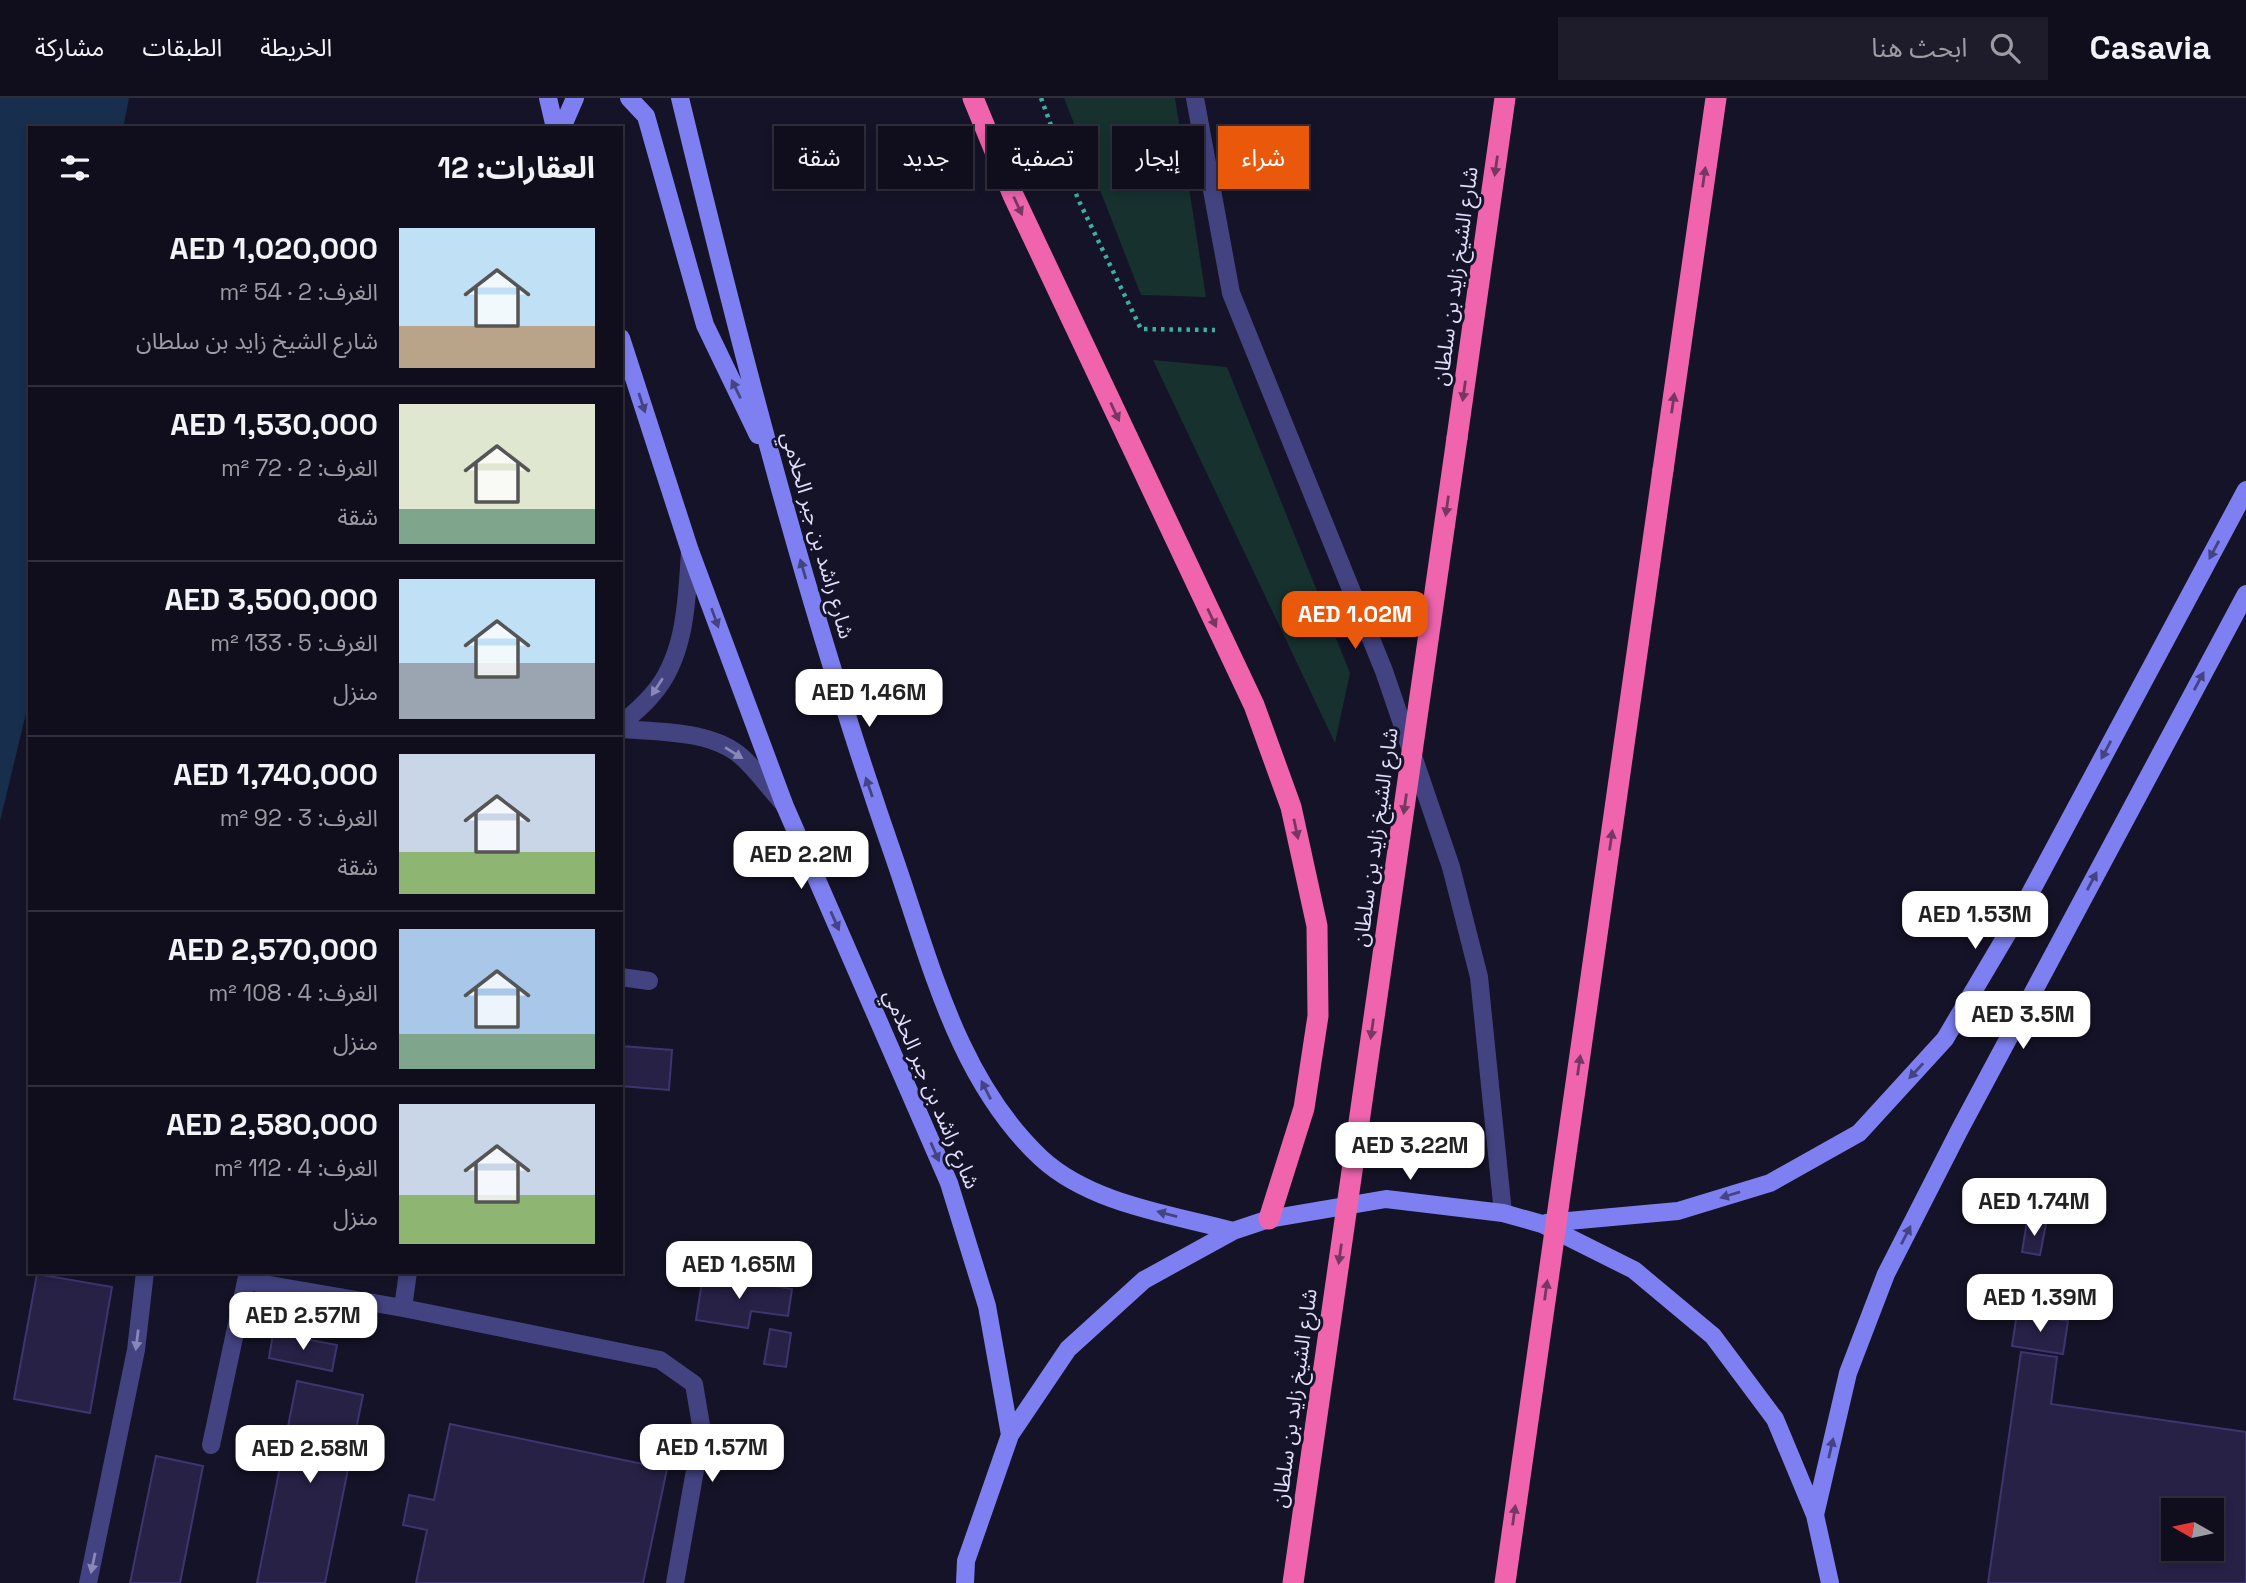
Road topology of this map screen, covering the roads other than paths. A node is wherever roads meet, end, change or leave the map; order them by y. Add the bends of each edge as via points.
1 (548, 98) edge
2 (575, 98) edge
3 (629, 98) edge
4 (680, 98) edge
5 (973, 98) edge
6 (1195, 98) edge
7 (1506, 98) edge
8 (1716, 98) edge
9 (555, 126) edge
10 (563, 126) edge
11 (623, 344) edge
12 (776, 473) junction
13 (2246, 490) edge
14 (690, 551) junction
15 (2246, 594) edge
16 (623, 725) edge
17 (623, 727) edge
18 (783, 804) junction
19 (623, 977) edge
20 (649, 981) dead end
21 (1503, 1213) junction
22 (1269, 1219) junction
23 (1542, 1224) junction
24 (1234, 1231) junction
25 (145, 1274) edge
26 (408, 1274) edge
27 (247, 1277) edge
28 (403, 1308) junction
29 (1010, 1434) junction
30 (211, 1445) dead end
31 (1815, 1515) junction
32 (89, 1583) edge
33 (675, 1583) edge
34 (962, 1583) edge
35 (1293, 1583) edge
36 (1505, 1583) edge
37 (1829, 1583) edge

1 - 9 main road
2 - 10 main road
12 -> 3 main road via 705,325 646,116
4 - 12 main road, شارع راشد بن جبر الحلامي
5 -> 22 highway via 1013,195 1254,705 1291,807 1317,926 1318,1016 1304,1108
6 - 21 street via 1231,293 1384,671 1451,867 1479,977
7 -> 35 highway, شارع الشيخ زايد بن سلطان, bridge
36 -> 8 highway, bridge
11 -> 14 main road, شارع راشد بن جبر الحلامي
24 -> 12 main road, شارع راشد بن جبر الحلامي via 1136,1206 1084,1187 1042,1159 991,1101 953,1026 844,715
13 -> 23 main road via 2019,914 1945,1040 1859,1133 1770,1183 1678,1211
14 -> 16 street via 686,614 673,661 654,693
14 -> 18 main road, شارع راشد بن جبر الحلامي
31 -> 15 main road via 1848,1373 1886,1274
17 -> 18 street via 714,741 741,756
18 -> 29 main road, شارع راشد بن جبر الحلامي via 949,1183 987,1306
19 - 20 street
21 - 22 main road via 1386,1199
21 - 23 main road
22 - 24 main road
23 - 31 main road via 1634,1270 1713,1336 1775,1419
24 - 29 main road via 1144,1280 1068,1349
25 -> 32 street via 136,1350
26 - 28 street
27 - 28 street
27 - 30 street
28 - 33 street via 660,1360 694,1384 702,1431
29 - 34 main road
31 - 37 main road

